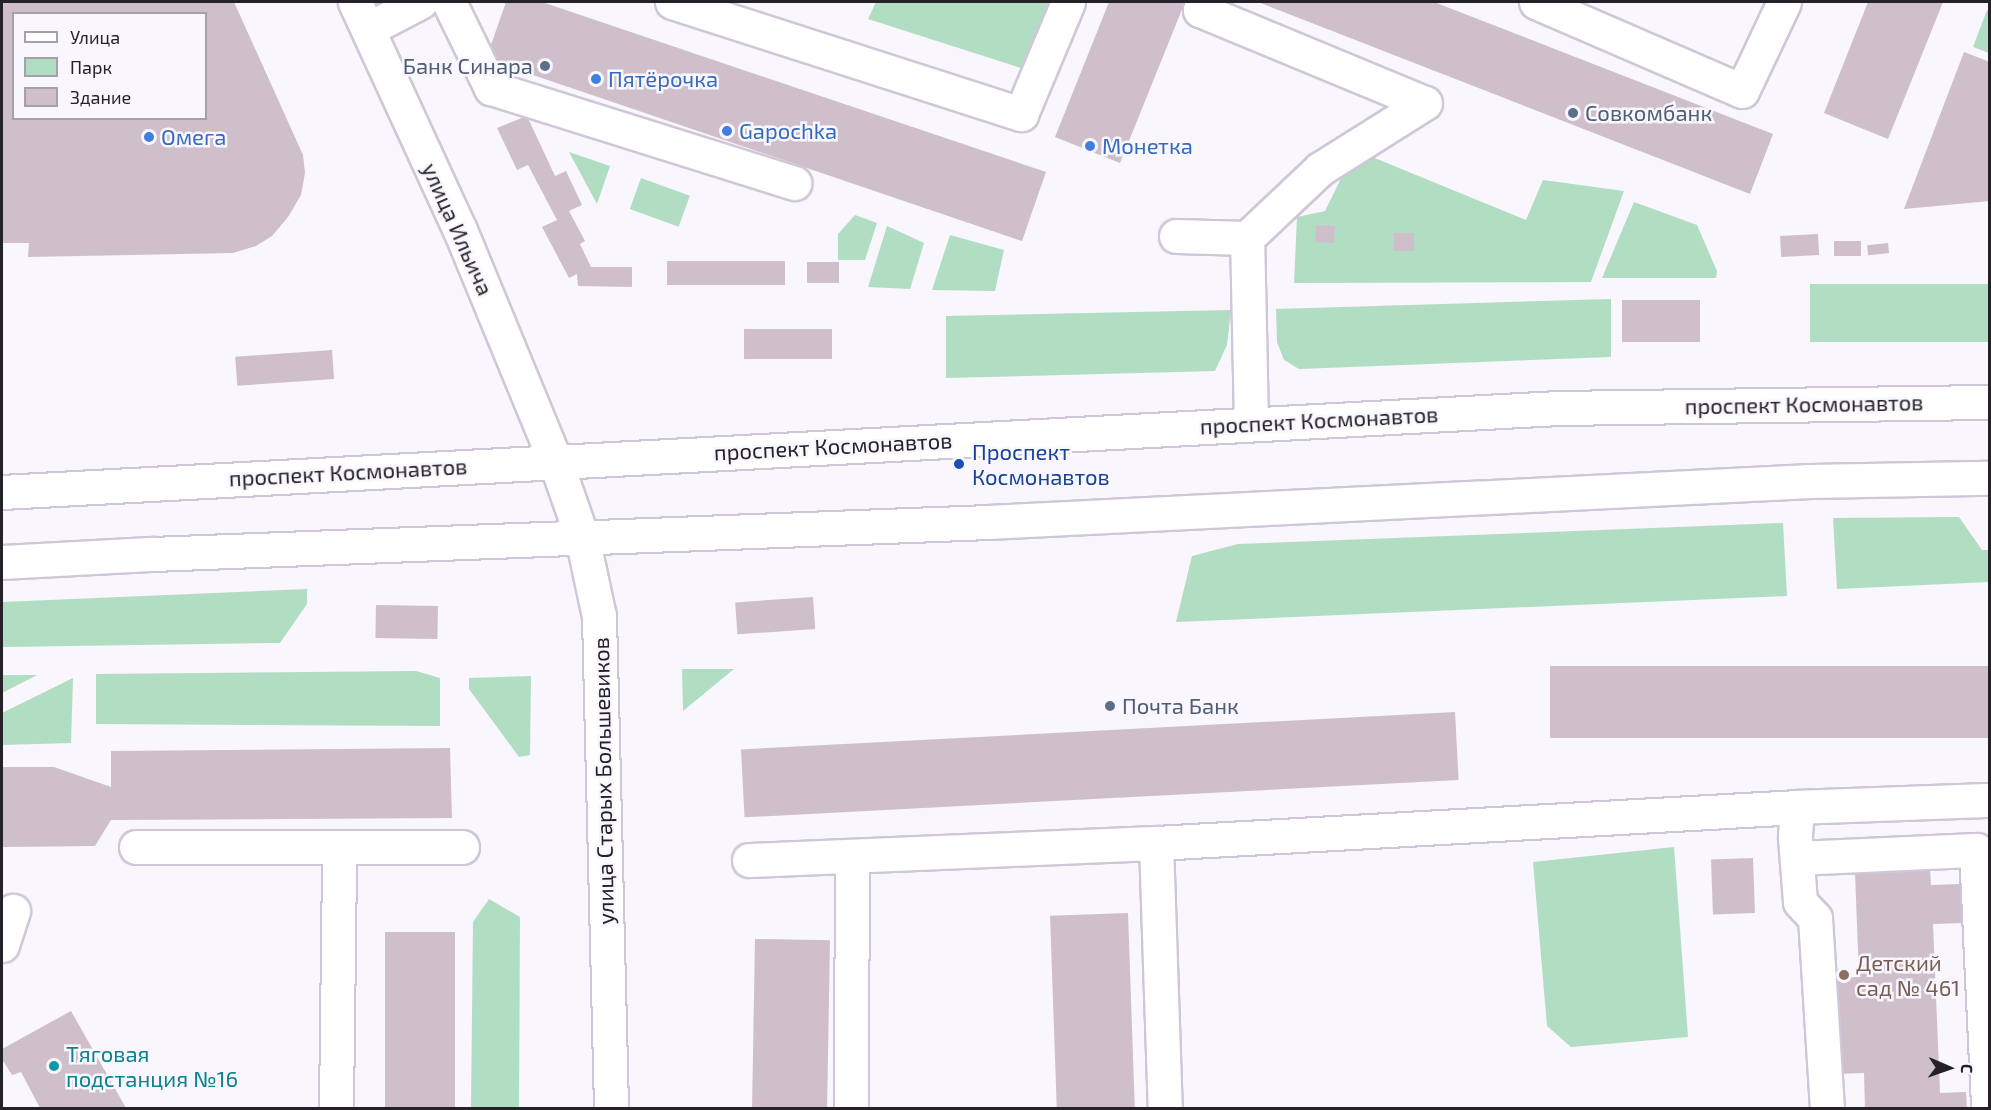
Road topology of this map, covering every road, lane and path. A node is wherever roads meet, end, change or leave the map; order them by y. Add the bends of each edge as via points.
1 (420, 2) edge
2 (449, 2) edge
3 (672, 2) edge
4 (1068, 2) edge
5 (1204, 2) edge
6 (1536, 2) edge
7 (1784, 2) edge
8 (361, 15) edge
9 (794, 183) dead end
10 (1176, 236) dead end
11 (1247, 238) junction
12 (1989, 402) edge
13 (1251, 423) junction
14 (555, 460) junction
15 (1989, 478) edge
16 (2, 492) edge
17 (582, 537) junction
18 (2, 562) edge
19 (1989, 800) edge
20 (1797, 807) junction
21 (1156, 843) junction
22 (136, 847) dead end
23 (339, 847) junction
24 (462, 847) dead end
25 (852, 856) junction
26 (1797, 858) junction
27 (749, 860) dead end
28 (13, 911) dead end
29 (2, 945) edge
30 (336, 1108) edge
31 (611, 1108) edge
32 (851, 1108) edge
33 (1165, 1108) edge
34 (1827, 1108) edge
35 (1988, 1108) edge

1 - 8 main road
2 - 9 main road via 491,88
3 - 4 main road via 1021,114
5 - 11 main road via 1200,10 1425,103 1320,169
6 - 7 main road via 1743,91
8 - 14 main road, улица Ильича via 460,230
10 - 11 main road
11 - 13 main road
12 - 13 main road, проспект Космонавтов via 1580,408
13 - 14 main road, проспект Космонавтов
14 - 16 main road, проспект Космонавтов
14 - 17 main road, улица Старых Большевиков
15 - 17 main road via 1810,481 988,522
17 - 18 main road
17 - 31 main road, улица Старых Большевиков via 599,616
19 - 20 main road
20 - 21 main road
20 - 26 main road
21 - 25 main road
21 - 33 main road
22 - 23 main road
23 - 24 main road
23 - 30 main road
25 - 27 main road
25 - 32 main road
26 - 34 main road via 1800,902 1815,918
26 - 35 main road via 1976,850
28 - 29 main road

